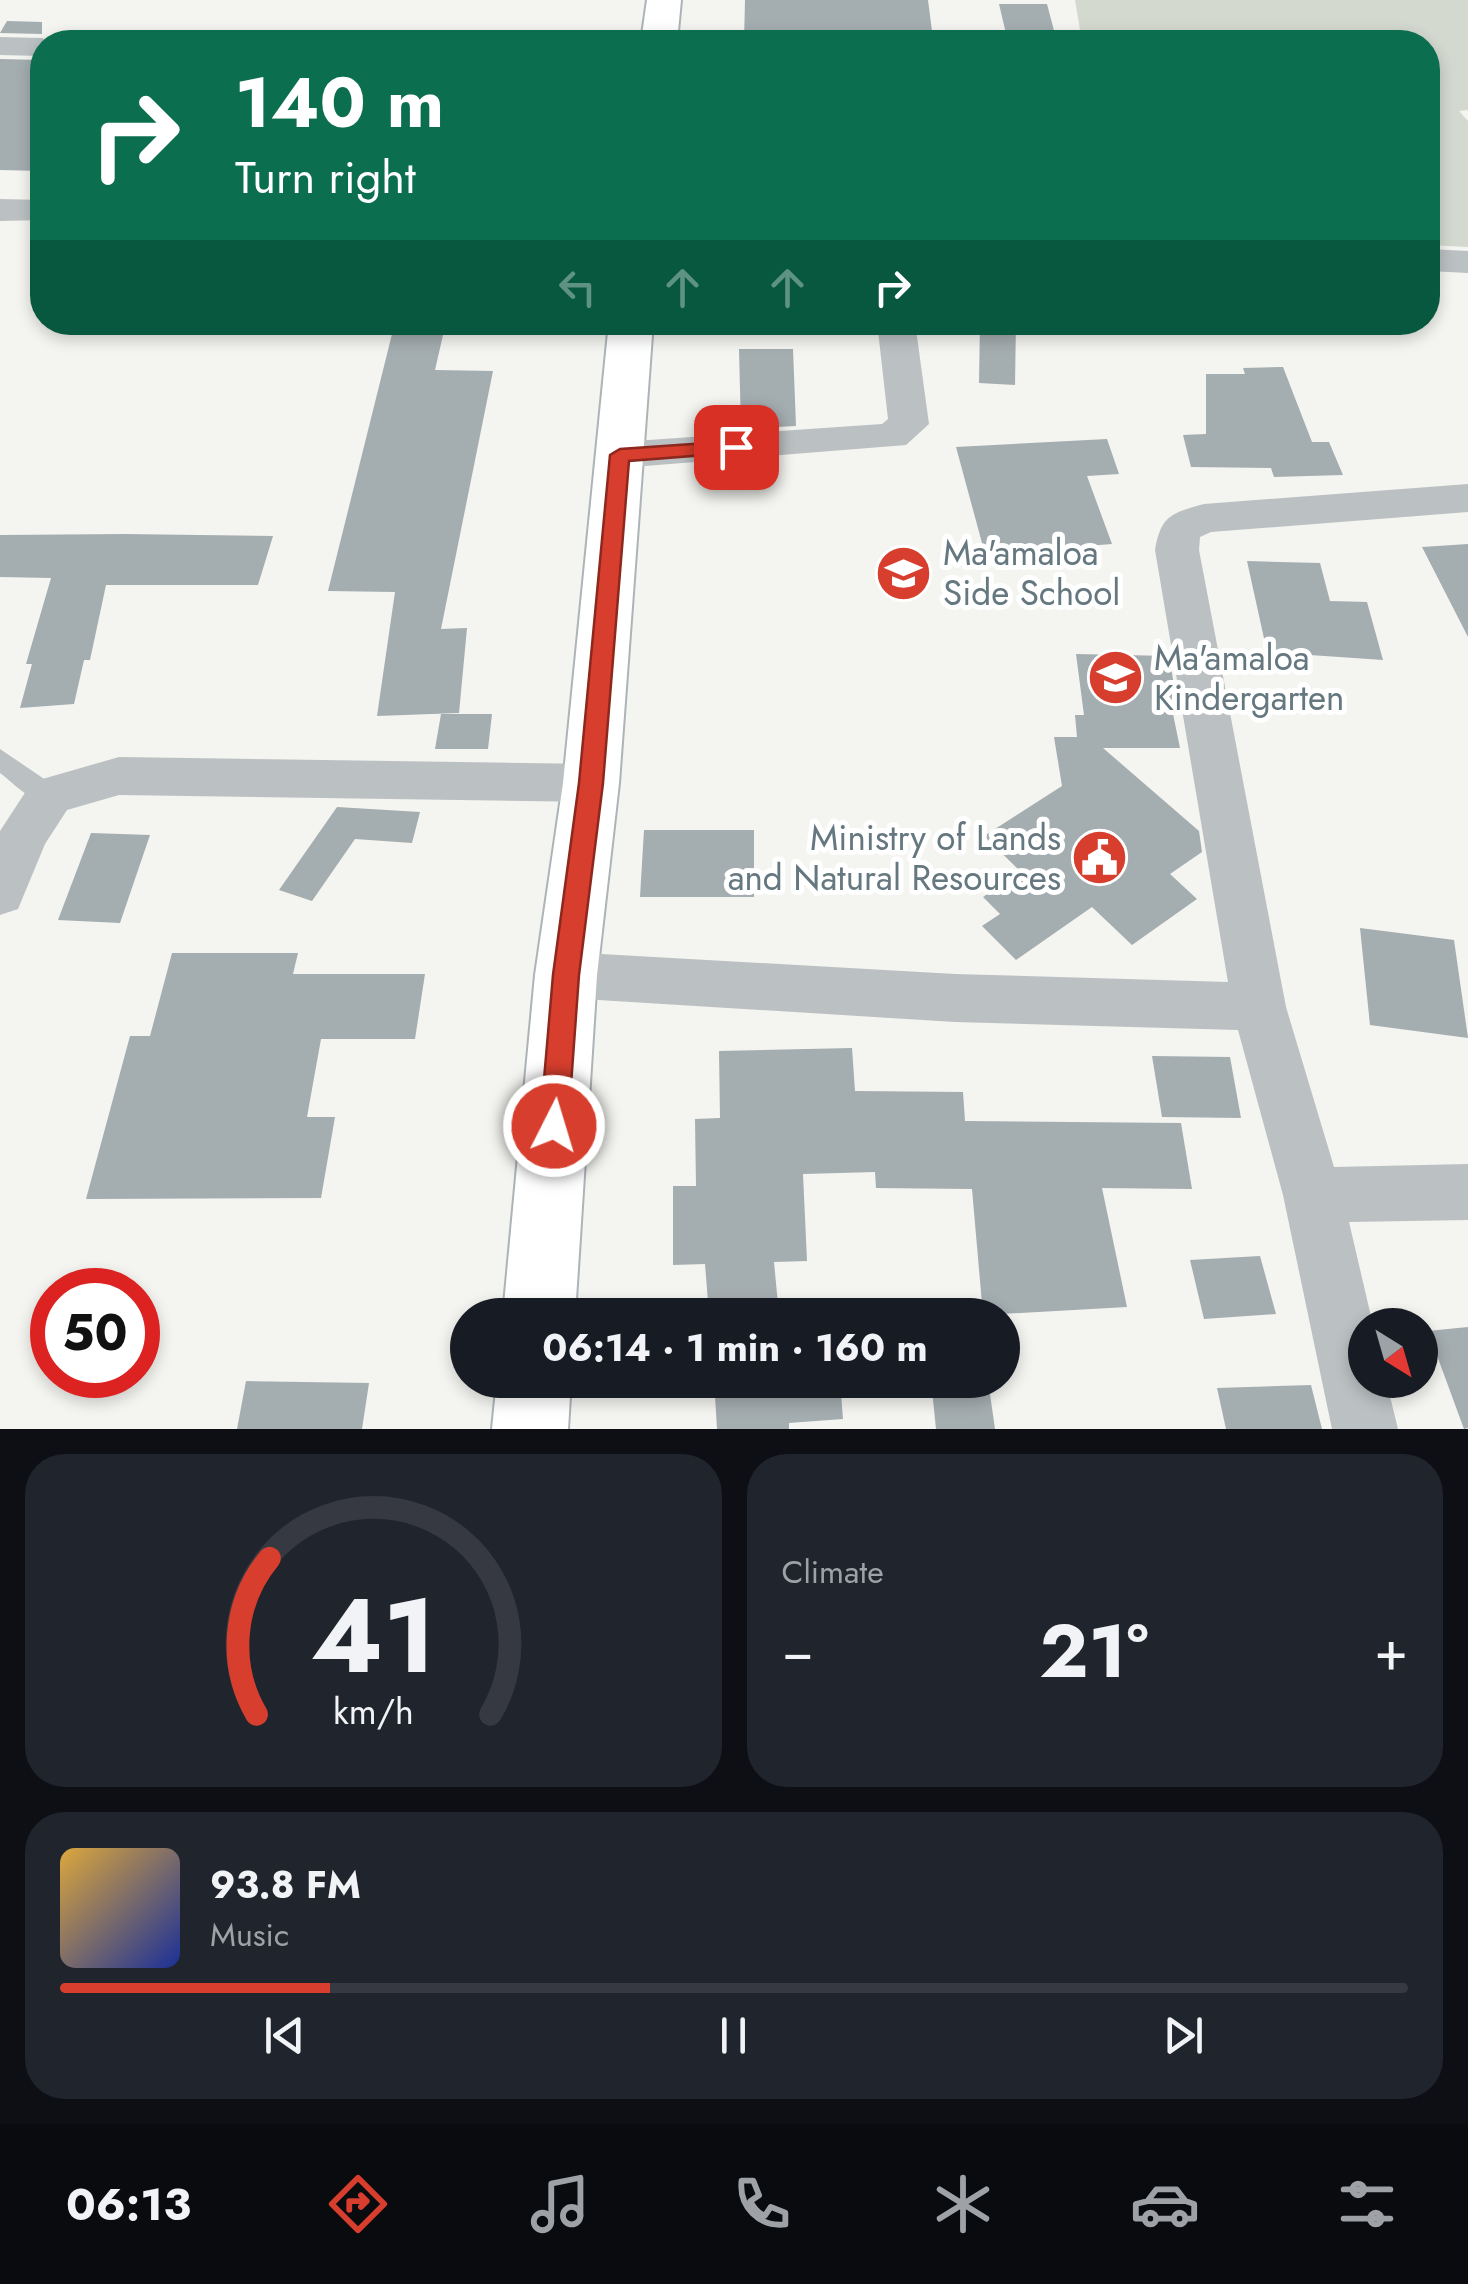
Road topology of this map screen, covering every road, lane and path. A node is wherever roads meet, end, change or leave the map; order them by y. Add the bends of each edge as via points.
1 (664, 0) edge
2 (660, 30) edge
3 (0, 46) edge
4 (30, 47) edge
5 (0, 210) edge
6 (30, 210) edge
7 (1440, 261) edge
8 (1468, 262) edge
9 (631, 335) edge
10 (898, 335) edge
11 (620, 455) junction
12 (1468, 498) edge
13 (0, 759) edge
14 (591, 783) junction
15 (50, 796) junction
16 (0, 894) edge
17 (566, 975) junction
18 (1259, 1007) junction
19 (1468, 1192) edge
20 (1313, 1196) junction
21 (540, 1298) edge
22 (533, 1398) edge
23 (530, 1429) edge
24 (1365, 1429) edge

1 - 2 main road
3 - 4 street
5 - 6 street
7 - 8 street
9 - 11 main road
10 - 11 street via 909,424 892,436
11 - 14 main road
12 - 18 street via 1204,518 1180,529 1177,550
13 - 15 lane
14 - 15 street via 119,776
14 - 17 main road
15 - 16 street via 22,837
17 - 18 street via 955,998
17 - 21 main road
18 - 20 street
19 - 20 street
20 - 24 street
22 - 23 main road

